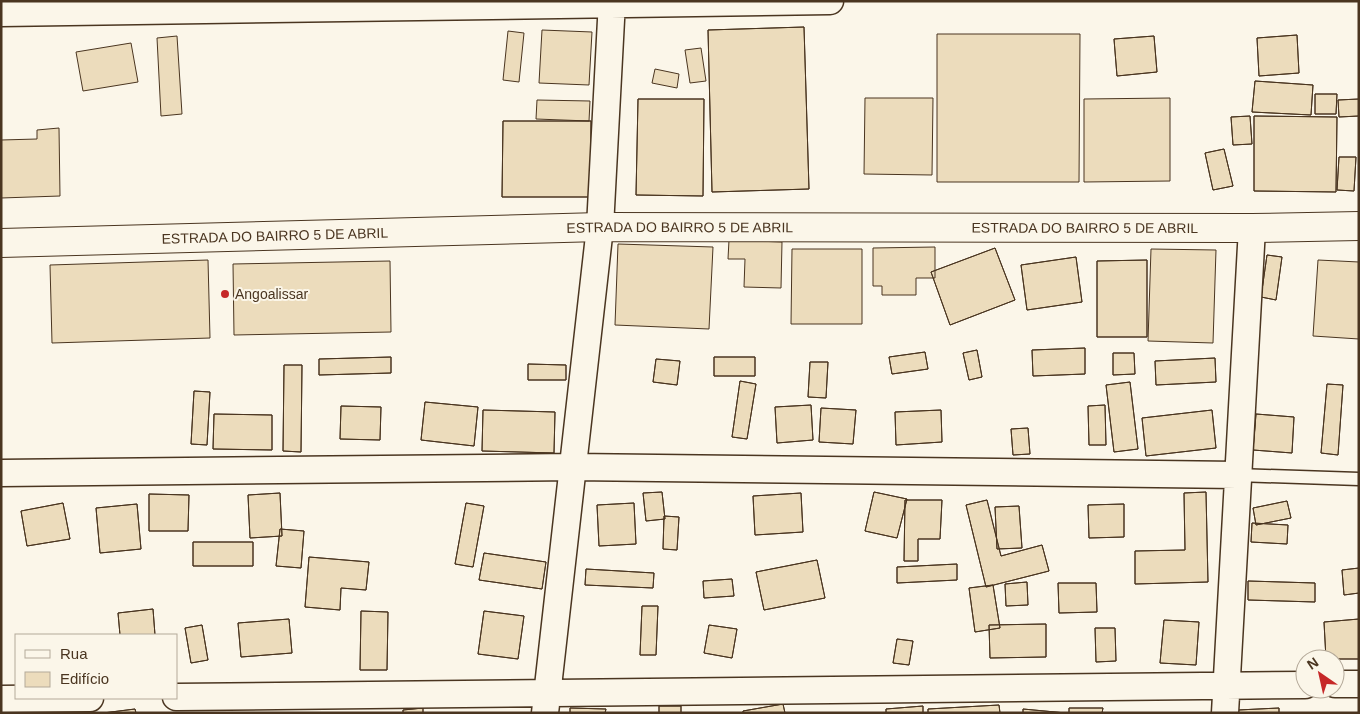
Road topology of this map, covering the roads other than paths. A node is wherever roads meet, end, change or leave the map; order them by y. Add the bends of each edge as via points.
1 (830, 1) edge
2 (612, 3) edge
3 (1, 13) edge
4 (1359, 226) edge
5 (600, 227) junction
6 (1252, 228) junction
7 (1, 243) edge
8 (573, 467) junction
9 (1, 474) edge
10 (1237, 476) junction
11 (1359, 479) edge
12 (1295, 684) edge
13 (1345, 684) edge
14 (1359, 684) edge
15 (1227, 685) junction
16 (178, 697) edge
17 (1, 699) edge
18 (15, 699) edge
19 (546, 703) edge
20 (1225, 713) edge

1 - 2 street
2 - 3 street
2 - 5 street
4 - 6 street, ESTRADA DO BAIRRO 5 DE ABRIL
5 - 6 street, ESTRADA DO BAIRRO 5 DE ABRIL
5 - 7 street, ESTRADA DO BAIRRO 5 DE ABRIL
5 - 8 street
6 - 10 street
8 - 9 street
8 - 10 street
8 - 19 street
10 - 11 lane
10 - 15 street
12 - 15 street
13 - 14 street
15 - 19 street
15 - 20 street
16 - 19 street
17 - 18 street

